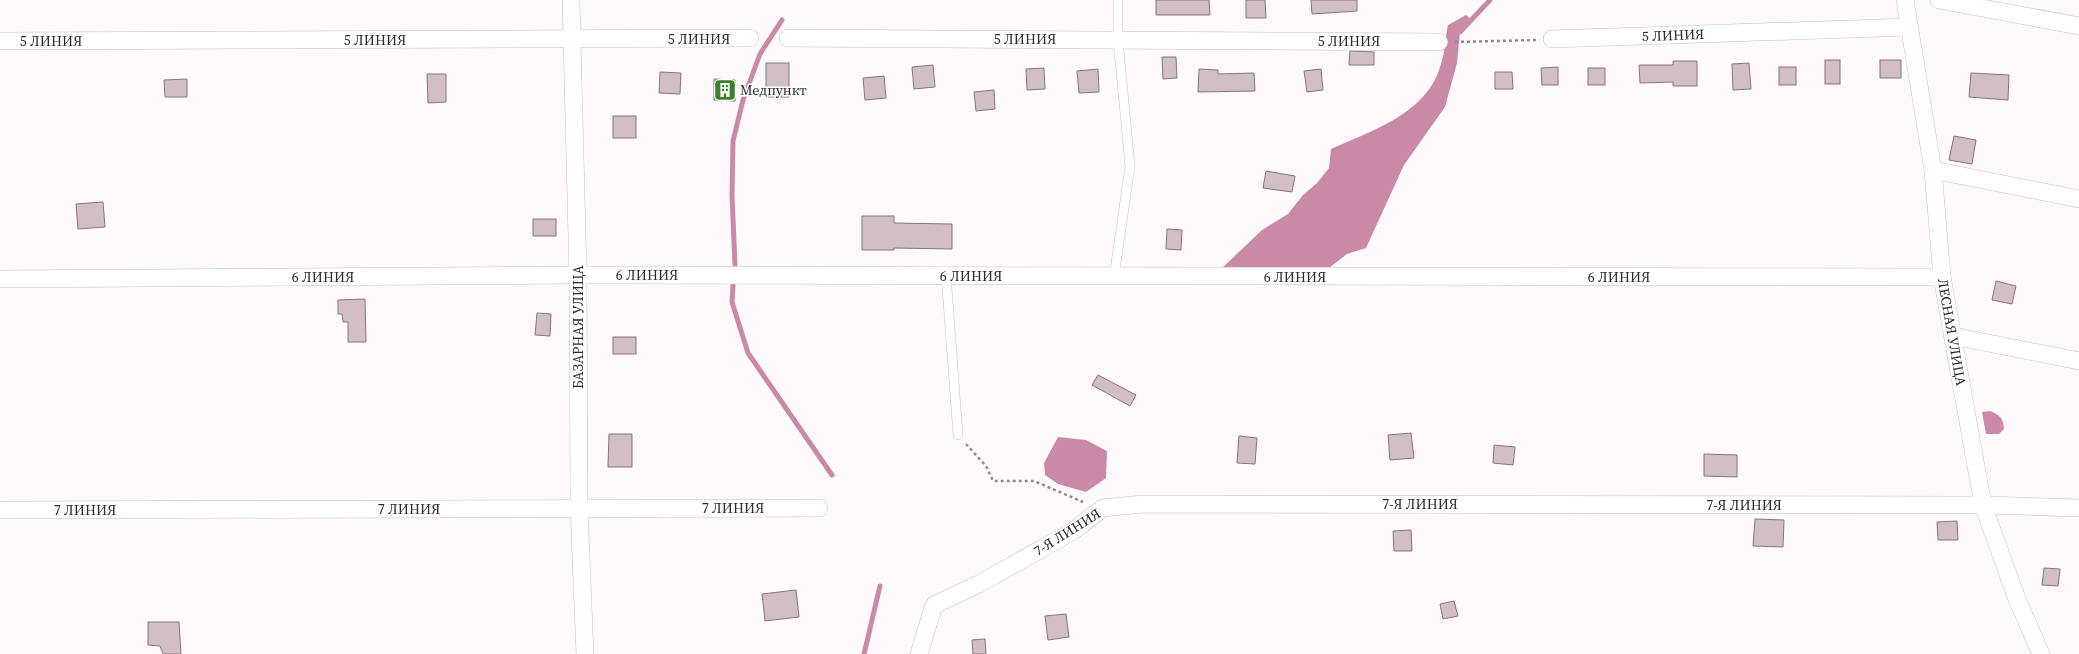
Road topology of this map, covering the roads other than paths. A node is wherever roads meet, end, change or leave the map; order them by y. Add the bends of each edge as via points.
1 (571, 0) edge
2 (1118, 0) edge
3 (1905, 0) edge
4 (1939, 0) edge
5 (2079, 26) edge
6 (1909, 27) junction
7 (750, 38) dead end
8 (788, 38) dead end
9 (1552, 39) road end
10 (571, 40) junction
11 (1118, 40) junction
12 (0, 41) edge
13 (1439, 42) road end
14 (1933, 170) junction
15 (2079, 198) edge
16 (578, 275) junction
17 (946, 275) junction
18 (1114, 277) junction
19 (1942, 277) junction
20 (0, 279) edge
21 (1953, 336) junction
22 (2079, 361) edge
23 (958, 435) road end
24 (1983, 505) junction
25 (579, 508) junction
26 (819, 508) dead end
27 (2079, 508) edge
28 (0, 510) edge
29 (585, 654) edge
30 (919, 654) edge
31 (2041, 654) edge

1 - 10 street, БАЗАРНАЯ УЛИЦА
2 - 11 lane
3 - 6 street, ЛЕСНАЯ УЛИЦА
4 - 5 street
6 - 9 street, 5 ЛИНИЯ
6 - 14 street, ЛЕСНАЯ УЛИЦА
7 - 10 street, 5 ЛИНИЯ
8 - 11 street, 5 ЛИНИЯ
10 - 12 street, 5 ЛИНИЯ
10 - 16 street, БАЗАРНАЯ УЛИЦА
11 - 13 street, 5 ЛИНИЯ
11 - 18 lane via 1130,166
14 - 15 street
14 - 19 street, ЛЕСНАЯ УЛИЦА
16 - 17 street, 6 ЛИНИЯ
16 - 20 street, 6 ЛИНИЯ
16 - 25 street, БАЗАРНАЯ УЛИЦА
17 - 18 street, 6 ЛИНИЯ
17 - 23 lane
18 - 19 street, 6 ЛИНИЯ
19 - 21 street, ЛЕСНАЯ УЛИЦА
21 - 22 street
21 - 24 street, ЛЕСНАЯ УЛИЦА
24 - 27 street, 7-Я ЛИНИЯ
24 - 30 street, 7-Я ЛИНИЯ via 1143,504 1103,508 1073,531 979,584 934,605
24 - 31 street, ЛЕСНАЯ УЛИЦА via 2017,599
25 - 26 street, 7 ЛИНИЯ
25 - 28 street, 7 ЛИНИЯ
25 - 29 street, БАЗАРНАЯ УЛИЦА

